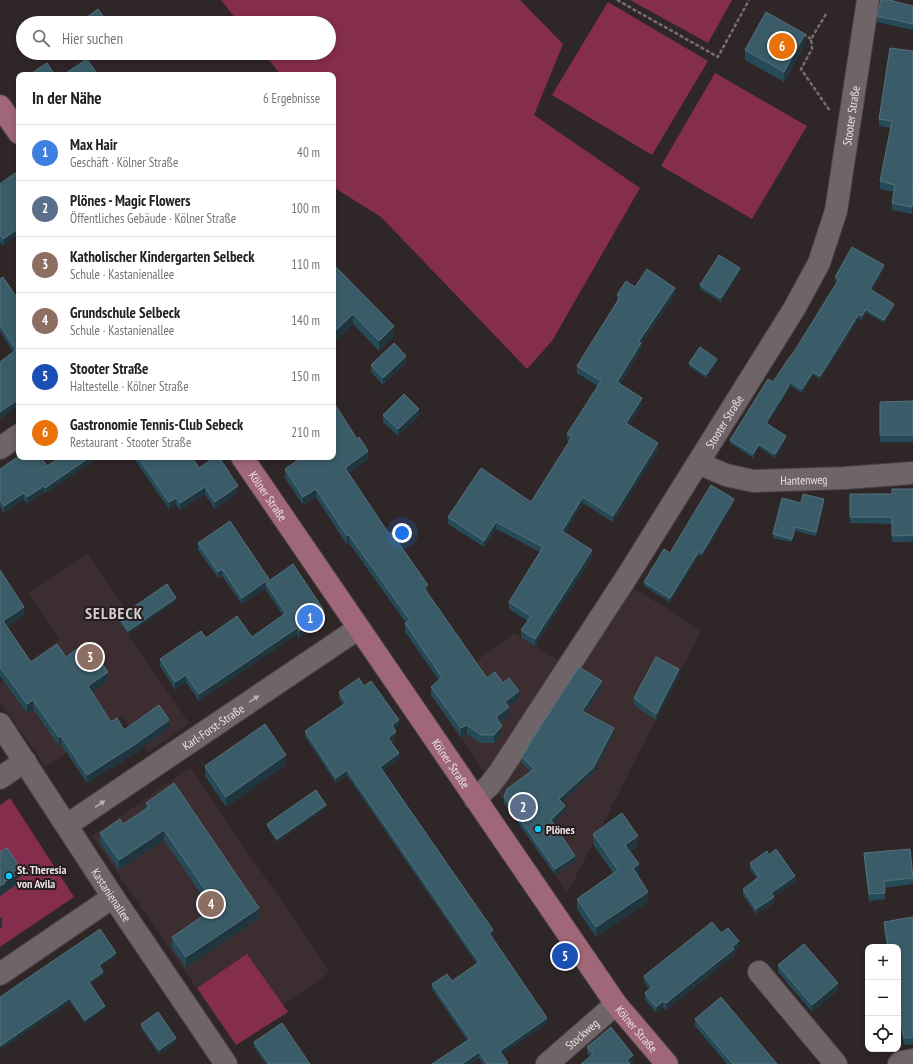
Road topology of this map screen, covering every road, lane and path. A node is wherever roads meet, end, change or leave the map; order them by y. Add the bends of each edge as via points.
1 (616, 0) edge
2 (749, 0) edge
3 (868, 0) edge
4 (826, 14) dead end
5 (800, 32) edge
6 (811, 39) junction
7 (0, 106) edge
8 (830, 111) dead end
9 (16, 129) edge
10 (16, 437) edge
11 (0, 448) edge
12 (244, 460) edge
13 (698, 463) junction
14 (913, 473) edge
15 (359, 628) junction
16 (0, 724) edge
17 (25, 761) junction
18 (0, 778) edge
19 (475, 799) junction
20 (67, 825) junction
21 (113, 897) junction
22 (759, 972) dead end
23 (0, 974) edge
24 (616, 1004) junction
25 (913, 1060) edge
26 (226, 1064) edge
27 (546, 1064) edge
28 (667, 1064) edge
29 (836, 1064) edge
30 (899, 1064) edge

1 - 2 path via 718,57
3 - 13 street, Stooter Straße via 836,212 819,263 794,309
4 - 6 path
5 - 6 path
6 - 8 path via 812,49 801,69
7 - 9 main road
10 - 11 street
12 - 15 main road, Kölner Straße
13 - 14 street, Hantenweg via 726,475 753,480 845,478
13 - 19 street, Stooter Straße via 499,773
15 - 19 main road, Kölner Straße
20 -> 15 street, Karl-Forst-Straße
16 - 17 street, Kastanienallee
17 - 18 street
17 - 20 street, Kastanienallee
19 - 24 main road, Kölner Straße
20 - 21 street, Kastanienallee
21 - 23 street
21 - 26 street, Kastanienallee
22 - 29 street
24 - 27 street, Stockweg
24 - 28 main road, Kölner Straße
25 - 30 street

